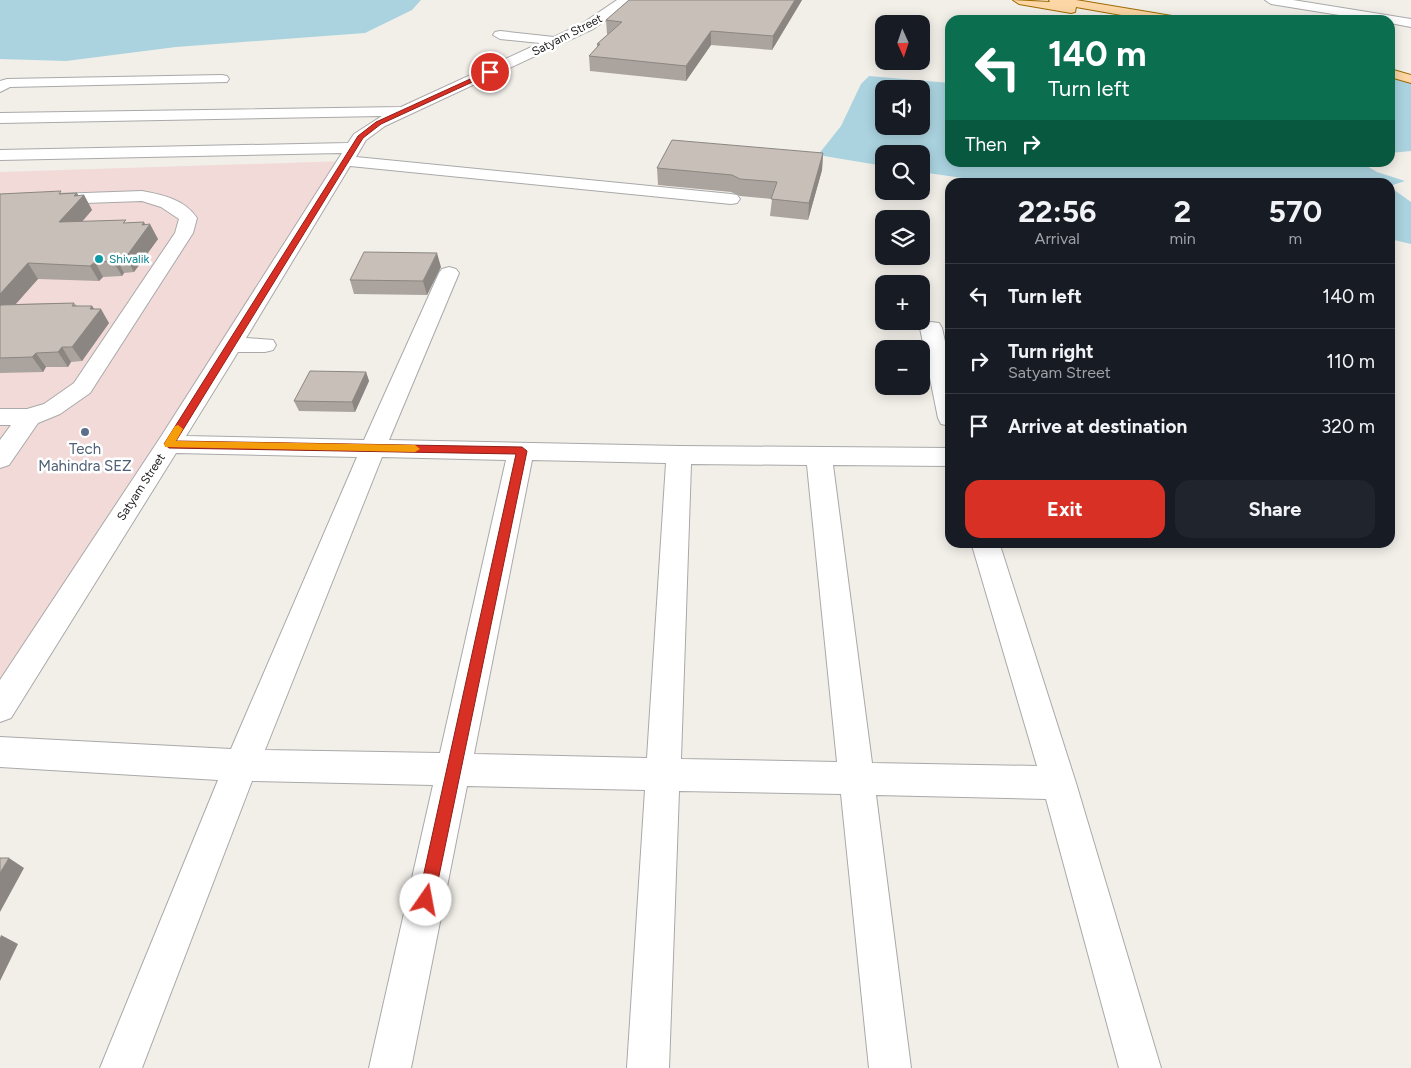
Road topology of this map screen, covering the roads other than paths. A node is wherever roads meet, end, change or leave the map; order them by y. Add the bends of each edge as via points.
1 (624, 0) edge
2 (1019, 0) edge
3 (1055, 0) edge
4 (1271, 0) edge
5 (1294, 2) edge
6 (1284, 14) dead end
7 (1105, 15) edge
8 (1143, 15) edge
9 (1366, 15) edge
10 (1395, 20) edge
11 (1411, 23) edge
12 (500, 35) dead end
13 (557, 41) junction
14 (1395, 68) edge
15 (1411, 73) edge
16 (1395, 74) edge
17 (222, 79) dead end
18 (1411, 79) edge
19 (2, 85) edge
20 (405, 111) junction
21 (0, 118) edge
22 (0, 155) edge
23 (349, 155) junction
24 (731, 198) edge
25 (0, 200) edge
26 (449, 273) dead end
27 (930, 328) dead end
28 (230, 345) junction
29 (265, 346) dead end
30 (945, 396) edge
31 (0, 417) edge
32 (30, 417) junction
33 (169, 444) junction
34 (372, 448) junction
35 (522, 451) junction
36 (678, 455) junction
37 (819, 456) junction
38 (945, 457) edge
39 (0, 459) edge
40 (987, 548) edge
41 (0, 708) edge
42 (0, 752) edge
43 (241, 765) junction
44 (454, 770) junction
45 (663, 775) junction
46 (856, 779) junction
47 (1059, 783) junction
48 (121, 1068) edge
49 (390, 1068) edge
50 (648, 1068) edge
51 (890, 1068) edge
52 (1140, 1068) edge

1 - 13 street, Satyam Street via 588,26
2 - 7 main road
3 - 8 main road
4 - 5 street
5 - 6 street
5 - 9 street
10 - 11 street
12 - 13 street
13 - 20 street, Satyam Street
14 - 15 main road
16 - 18 main road
17 - 19 street
20 - 21 street
20 - 23 street, Satyam Street via 368,130
22 - 23 street
23 - 24 street
23 - 28 street, Satyam Street
25 - 32 street via 142,196 179,208 188,218 184,234 85,384 68,400
26 - 34 street
27 - 30 street
28 - 29 street
28 - 33 street, Satyam Street
31 - 32 street
32 - 39 street
33 - 34 street
33 - 41 street, Satyam Street
34 - 35 street
34 - 43 street
35 - 36 street
35 - 44 street
36 - 37 street
36 - 45 street
37 - 38 street
37 - 46 street
40 - 47 street
42 - 43 street
43 - 44 street
43 - 48 street
44 - 45 street
44 - 49 street
45 - 46 street
45 - 50 street
46 - 47 street
46 - 51 street
47 - 52 street

